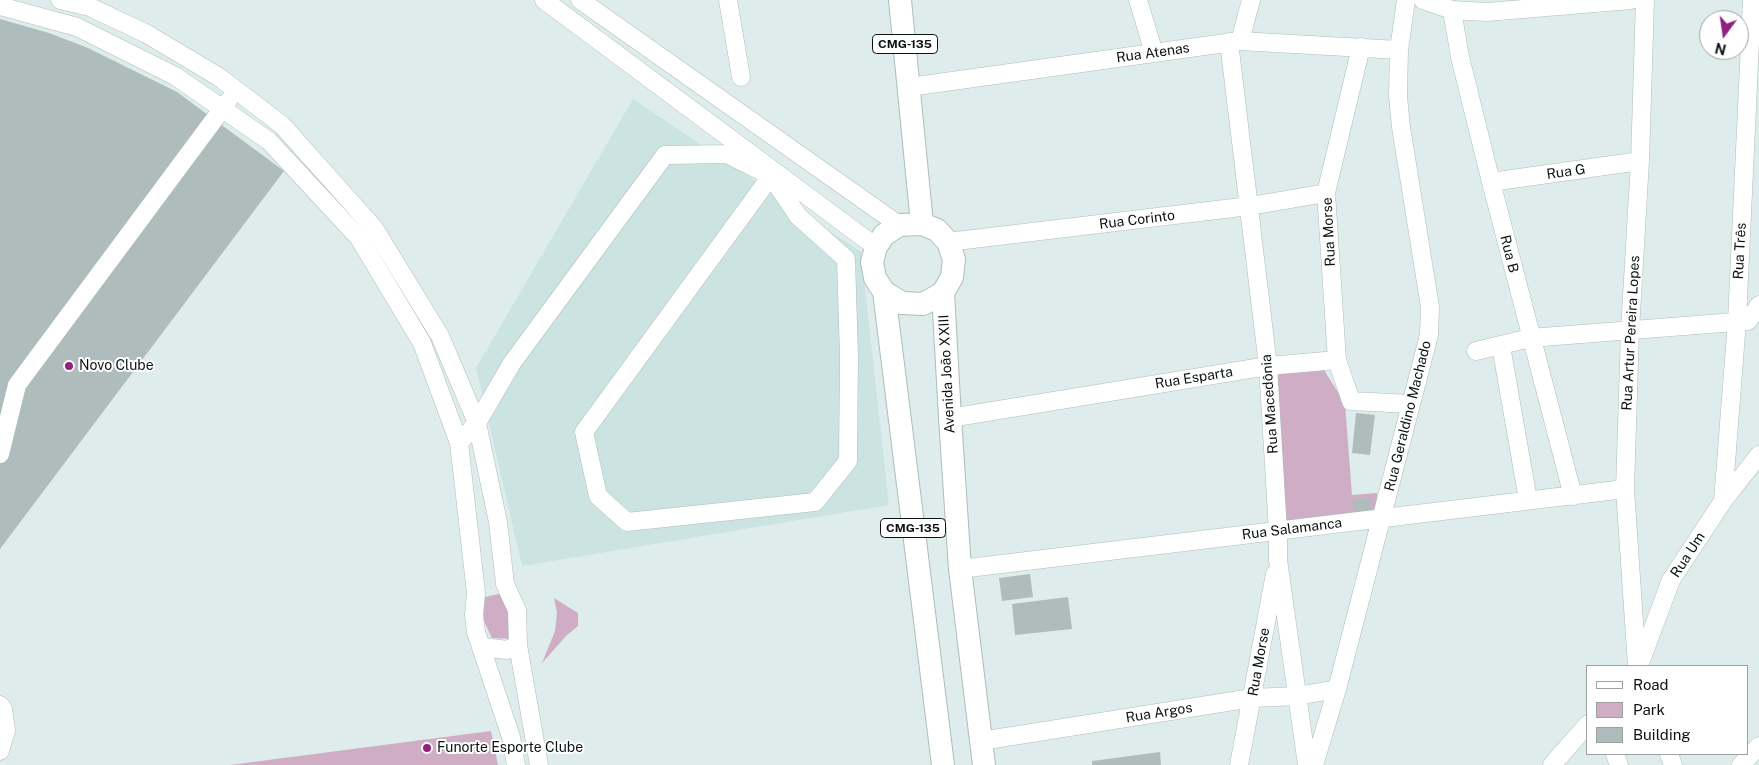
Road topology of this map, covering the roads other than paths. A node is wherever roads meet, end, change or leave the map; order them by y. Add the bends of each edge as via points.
1 (60, 0) edge
2 (544, 0) edge
3 (580, 0) edge
4 (728, 0) edge
5 (900, 0) edge
6 (1138, 0) edge
7 (1251, 0) edge
8 (1406, 0) edge
9 (1423, 0) edge
10 (1631, 0) edge
11 (1645, 0) edge
12 (1752, 0) edge
13 (0, 6) edge
14 (1452, 10) junction
15 (1235, 42) junction
16 (1361, 47) junction
17 (1398, 50) junction
18 (1154, 53) junction
19 (741, 78) dead end
20 (909, 87) junction
21 (236, 90) junction
22 (222, 109) junction
23 (1640, 162) junction
24 (771, 176) junction
25 (1491, 182) junction
26 (1326, 193) junction
27 (1250, 206) junction
28 (922, 224) junction
29 (900, 225) junction
30 (374, 228) junction
31 (359, 238) junction
32 (948, 242) junction
33 (876, 247) junction
34 (884, 292) junction
35 (942, 293) junction
36 (1759, 305) edge
37 (1737, 321) junction
38 (1630, 330) junction
39 (1530, 338) junction
40 (1501, 346) junction
41 (1476, 351) dead end
42 (1337, 360) junction
43 (1268, 366) junction
44 (1411, 404) junction
45 (950, 418) junction
46 (477, 423) junction
47 (459, 443) junction
48 (0, 454) edge
49 (1759, 455) edge
50 (1625, 489) junction
51 (1573, 496) junction
52 (1528, 500) junction
53 (1723, 502) junction
54 (1382, 517) junction
55 (1278, 530) junction
56 (1278, 560) junction
57 (960, 569) junction
58 (506, 584) junction
59 (476, 593) junction
60 (518, 645) junction
61 (483, 647) junction
62 (1638, 665) edge
63 (1638, 665) edge
64 (1337, 689) junction
65 (1297, 696) junction
66 (1252, 698) junction
67 (0, 705) edge
68 (1586, 726) edge
69 (981, 741) junction
70 (1759, 746) edge
71 (0, 751) edge
72 (516, 765) edge
73 (539, 765) edge
74 (943, 765) edge
75 (984, 765) edge
76 (1239, 765) edge
77 (1307, 765) edge
78 (1314, 765) edge
79 (1552, 765) edge
80 (1741, 765) edge

1 - 21 street via 90,7 147,34
2 - 33 street
3 - 29 street
4 - 19 street
5 - 20 main road, CMG-135
6 - 18 street
7 - 15 street
8 - 17 street, Rua Geraldino Machado
9 - 14 street
10 - 14 street via 1487,12
11 - 23 street, Rua Artur Pereira Lopes
12 - 37 street, Rua Três
13 - 22 street via 77,26 175,76
14 - 25 street, Rua B via 1460,57
15 - 16 street, Rua Atenas
15 - 18 street, Rua Atenas
15 - 27 street, Rua Macedônia
16 - 17 street, Rua Atenas
16 - 26 street, Rua Morse
17 - 44 street, Rua Geraldino Machado via 1401,127 1430,307 1429,335
18 - 20 street, Rua Atenas
20 - 28 main road, CMG-135
21 - 22 street
21 - 30 street via 282,125
22 - 31 street via 269,140
22 - 48 street via 17,385
23 - 25 street, Rua G
23 - 38 street, Rua Artur Pereira Lopes
24 - 24 street via 798,216 846,259 848,461 815,502 627,522 598,496 584,432
24 - 46 street via 727,154 665,155 512,363
25 - 39 street, Rua B
26 - 27 street, Rua Corinto
26 - 42 street, Rua Morse
27 - 32 street, Rua Corinto
27 - 43 street, Rua Macedônia
28 - 29 main road
28 - 32 main road via 937,230
29 - 33 main road via 884,235
30 - 31 street
30 - 46 street via 440,336
31 - 47 street via 422,343
32 - 35 main road, Avenida João XXIII / CMG-135 via 954,259 952,278
33 - 34 main road, CMG-135 via 872,262 875,278
34 - 35 main road via 902,303 924,304
34 - 74 main road, CMG-135
35 - 45 main road, Avenida João XXIII / CMG-135
36 - 37 street via 1748,321
37 - 38 street
37 - 53 street, Rua Três
38 - 39 street
38 - 50 street, Rua Artur Pereira Lopes
39 - 40 street
39 - 51 street, Rua B
40 - 41 street
40 - 52 street
42 - 43 street, Rua Esparta
42 - 44 street via 1351,401
43 - 45 street, Rua Esparta
43 - 55 street, Rua Macedônia
44 - 54 street, Rua Geraldino Machado
45 - 57 main road, Avenida João XXIII / CMG-135
46 - 47 street
46 - 58 street via 498,522
47 - 59 street
49 - 53 street, Rua Um
50 - 51 street, Rua Salamanca
50 - 63 street, Rua Artur Pereira Lopes
51 - 52 street, Rua Salamanca
52 - 54 street, Rua Salamanca
53 - 62 street, Rua Um via 1671,580
54 - 55 street, Rua Salamanca
54 - 64 street, Rua Geraldino Machado
55 - 56 street, Rua Macedônia
55 - 57 street, Rua Salamanca
56 - 65 street, Rua Macedônia
56 - 66 street, Rua Morse
57 - 69 main road, Avenida João XXIII / CMG-135
58 - 59 street via 487,586
58 - 60 street via 516,610
59 - 61 street via 475,624
60 - 61 street via 507,650
60 - 73 street
61 - 72 street via 511,737
64 - 65 street, Rua Argos
64 - 78 street, Rua Geraldino Machado
65 - 66 street, Rua Argos
65 - 77 street, Rua Macedônia
66 - 69 street, Rua Argos
66 - 76 street, Rua Morse
67 - 71 street via 6,730
68 - 79 street
69 - 75 main road, Avenida João XXIII / CMG-135
70 - 80 street

